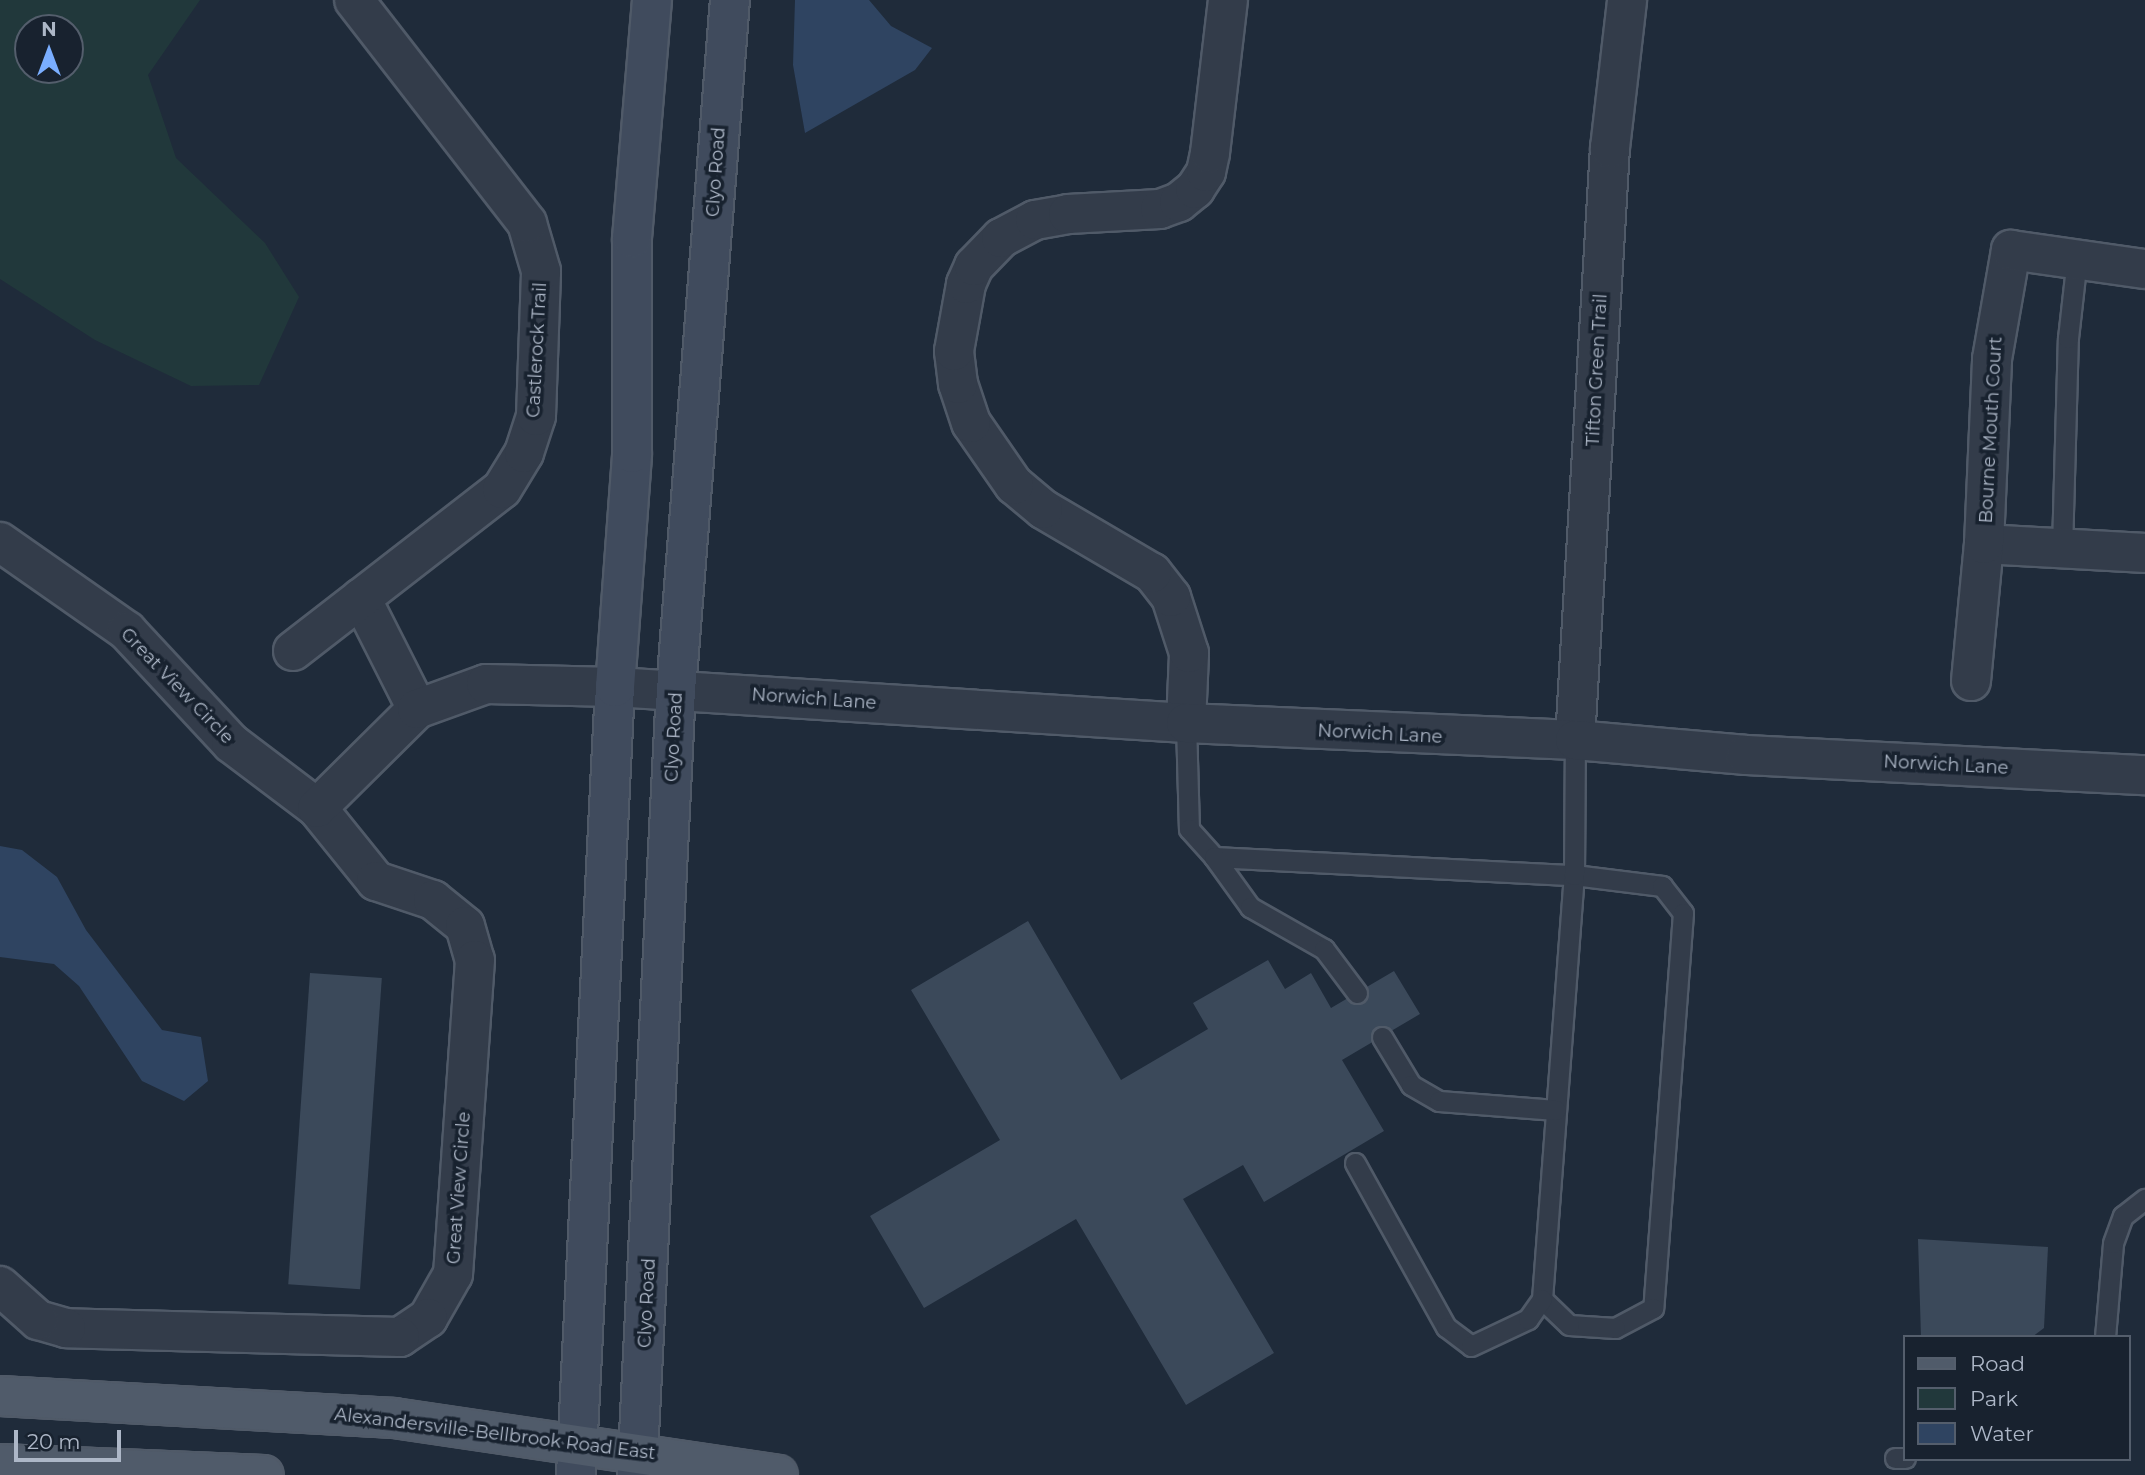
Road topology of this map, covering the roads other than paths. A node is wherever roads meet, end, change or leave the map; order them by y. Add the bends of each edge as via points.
1 (354, 0) edge
2 (652, 0) edge
3 (730, 0) edge
4 (1228, 0) edge
5 (1627, 0) edge
6 (2077, 258) junction
7 (2145, 269) edge
8 (0, 542) edge
9 (1984, 544) junction
10 (2062, 549) junction
11 (2145, 553) edge
12 (361, 598) junction
13 (293, 651) dead end
14 (1971, 681) dead end
15 (615, 687) junction
16 (676, 690) junction
17 (417, 709) junction
18 (1186, 723) junction
19 (1575, 740) junction
20 (2145, 775) edge
21 (317, 808) junction
22 (1214, 857) junction
23 (1574, 875) junction
24 (1357, 993) dead end
25 (1382, 1037) dead end
26 (1556, 1110) junction
27 (1355, 1163) dead end
28 (2145, 1199) edge
29 (0, 1286) edge
30 (1542, 1299) junction
31 (2105, 1335) edge
32 (0, 1396) edge
33 (577, 1458) edge
34 (637, 1463) edge
35 (0, 1464) edge
36 (264, 1475) edge
37 (778, 1475) edge

1 - 12 street, Castlerock Trail via 527,223 541,271 536,416 524,453 502,489
2 - 15 street via 632,239 632,453
3 - 16 street, Clyo Road
4 - 18 street via 1210,153 1195,190 1160,209 1035,220 1001,238 974,266 966,284 954,351 958,384 971,423 1014,485 1043,509 1152,573 1171,597 1189,653
5 - 19 street, Tifton Green Trail via 1610,148
6 - 7 street, Bourne Mouth Court
6 - 9 street, Bourne Mouth Court via 2011,250 1992,359
6 - 10 lane via 2068,338
8 - 21 street, Great View Circle via 127,631 231,743
9 - 10 street, Bourne Mouth Court
9 - 14 street
10 - 11 street, Bourne Mouth Court
12 - 13 street, Castlerock Trail
12 - 17 street
15 - 16 street, Norwich Lane
15 - 17 street via 486,684
15 - 33 street
16 - 18 street, Norwich Lane
16 - 34 street, Clyo Road
17 - 21 street
18 - 19 street, Norwich Lane
18 - 22 lane via 1189,830
19 - 20 street, Norwich Lane via 1746,755
19 - 23 lane
21 - 29 street, Great View Circle via 376,881 433,900 465,926 475,960 453,1274 428,1318 400,1337 66,1328 38,1320
22 - 23 lane
22 - 24 lane via 1250,907 1324,949
23 - 26 lane
23 - 30 lane via 1662,886 1683,913 1653,1308 1615,1328 1569,1325
25 - 26 lane via 1411,1086 1439,1101
26 - 30 lane
27 - 30 lane via 1446,1327 1471,1346 1528,1319
28 - 31 lane via 2123,1216 2113,1243
32 - 33 main road, Alexandersville-Bellbrook Road East via 394,1418
33 - 34 main road, Alexandersville-Bellbrook Road East
34 - 37 main road, Alexandersville-Bellbrook Road East
35 - 36 main road

